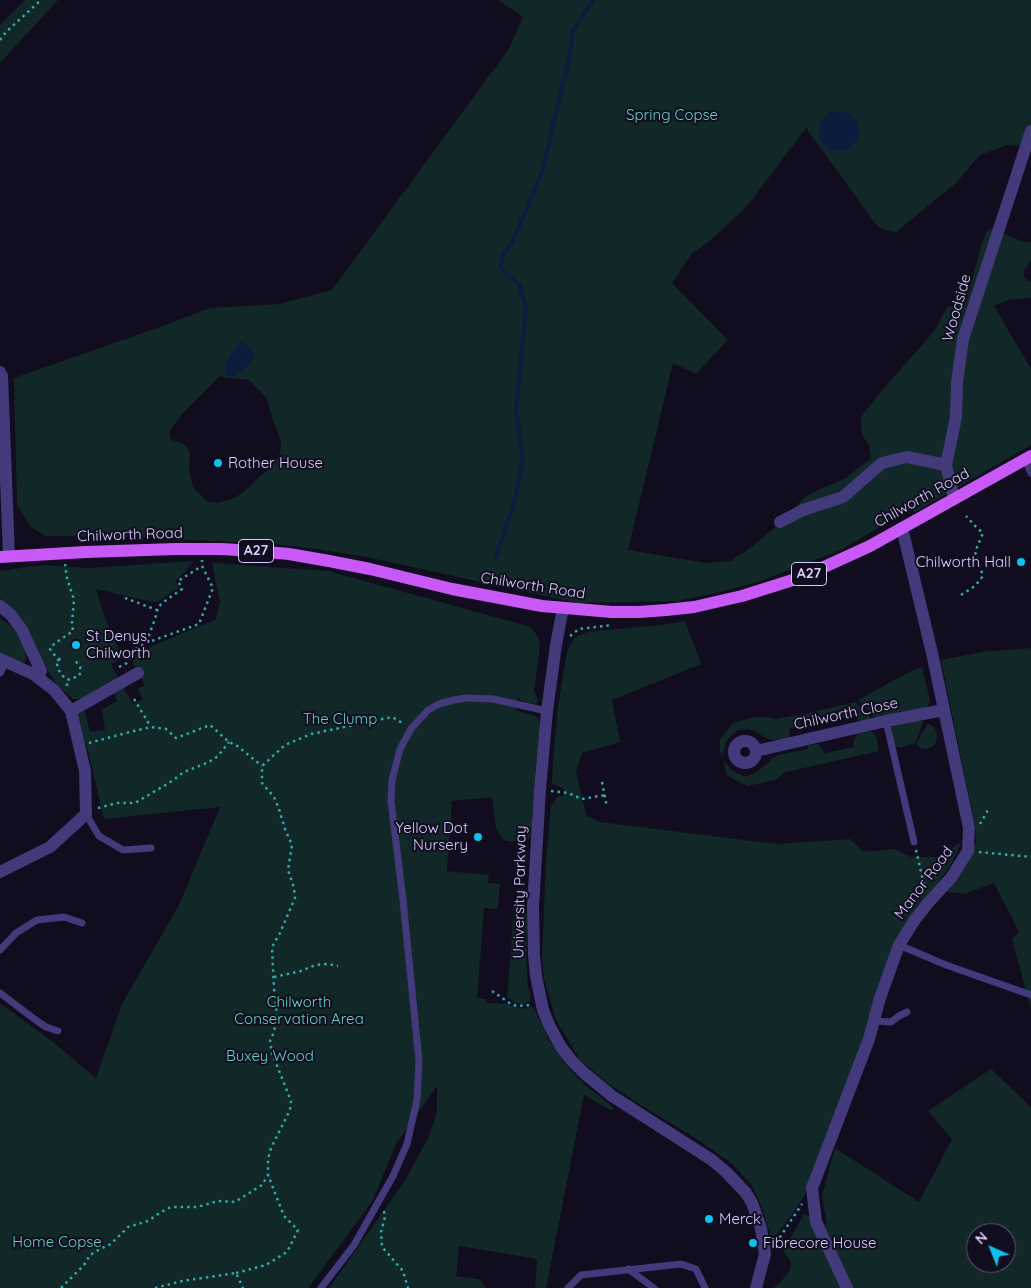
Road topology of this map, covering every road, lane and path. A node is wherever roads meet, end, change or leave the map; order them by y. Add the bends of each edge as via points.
1 (41, 0) edge
2 (0, 40) edge
3 (1031, 131) edge
4 (0, 372) edge
5 (1028, 458) edge
6 (946, 465) junction
7 (1031, 473) edge
8 (954, 500) junction
9 (966, 516) dead end
10 (780, 522) dead end
11 (902, 528) junction
12 (202, 549) junction
13 (66, 553) junction
14 (5, 557) edge
15 (202, 566) junction
16 (961, 595) dead end
17 (125, 598) dead end
18 (0, 606) edge
19 (563, 608) junction
20 (157, 610) junction
21 (146, 643) junction
22 (75, 660) dead end
23 (2, 665) edge
24 (118, 667) dead end
25 (138, 673) dead end
26 (38, 678) junction
27 (67, 680) junction
28 (68, 690) dead end
29 (134, 698) dead end
30 (944, 710) junction
31 (71, 711) junction
32 (547, 711) junction
33 (886, 721) junction
34 (151, 727) junction
35 (411, 729) junction
36 (229, 742) junction
37 (79, 746) junction
38 (756, 751) dead end
39 (262, 766) junction
40 (602, 782) dead end
41 (540, 789) junction
42 (605, 794) junction
43 (607, 807) dead end
44 (86, 814) junction
45 (914, 842) joint
46 (151, 848) dead end
47 (968, 851) junction
48 (1031, 857) edge
49 (0, 872) edge
50 (928, 903) junction
51 (82, 923) dead end
52 (899, 945) junction
53 (0, 950) edge
54 (338, 966) dead end
55 (274, 977) junction
56 (492, 991) dead end
57 (0, 993) edge
58 (1031, 995) edge
59 (541, 1002) junction
60 (907, 1012) dead end
61 (874, 1021) junction
62 (58, 1031) dead end
63 (268, 1175) junction
64 (812, 1188) junction
65 (381, 1198) junction
66 (765, 1254) junction
67 (628, 1269) junction
68 (236, 1272) junction
69 (61, 1288) edge
70 (155, 1288) edge
71 (243, 1288) edge
72 (321, 1288) edge
73 (408, 1288) edge
74 (568, 1288) edge
75 (654, 1288) edge
76 (705, 1288) edge
77 (756, 1288) edge
78 (847, 1288) edge

1 - 2 path
3 - 6 street, Woodside via 963,339 956,417
4 - 14 street
5 - 7 lane
5 - 8 main road, Chilworth Road / A27
6 - 8 street, Woodside
6 - 10 street via 907,456 882,463 843,498 803,510
8 - 11 main road, Chilworth Road / A27
9 - 16 path via 983,533 975,552 983,576
11 - 19 main road, Chilworth Road / A27 via 817,570 726,600 694,607 639,612
11 - 30 street, Manor Road
12 - 13 main road, Chilworth Road / A27
12 - 15 path
12 - 19 main road, Chilworth Road / A27 via 311,558 517,602
13 - 14 main road, Chilworth Road / A27
13 - 27 path via 66,578 74,600 73,631 50,649 59,659 58,669
15 - 20 path via 178,581 182,589 165,600
15 - 21 path via 213,588 198,624
17 - 20 path
18 - 26 street via 22,630 41,671
19 - 32 street, University Parkway
20 - 21 path
21 - 24 path via 132,651 127,663
22 - 27 path via 81,671 79,676
23 - 26 street
25 - 31 street
26 - 31 street via 54,690
27 - 28 path
29 - 34 path
30 - 33 street, Chilworth Close
30 - 47 street, Manor Road via 969,828
31 - 37 street
32 - 35 lane via 493,699 466,698 428,710
32 - 41 street, University Parkway
33 - 38 street, Chilworth Close
33 - 45 lane
34 - 36 path via 166,729 176,738 210,725
34 - 37 path
35 - 39 path via 392,717 311,734 285,745
35 - 65 lane via 396,762 391,801 418,1061 417,1100 407,1144
36 - 39 path
36 - 44 path via 209,762 184,772 136,803 117,803
37 - 44 street via 85,771
39 - 55 path via 262,783 274,797 292,845 288,870 295,898 272,947
40 - 42 path
41 - 42 path via 582,798
41 - 59 street, University Parkway via 533,906 534,955
42 - 43 path
44 - 46 lane via 99,836 123,850
44 - 49 street via 50,846
45 - 50 path
47 - 48 path
47 - 50 street, Manor Road via 951,878
50 - 52 street, Manor Road
51 - 53 lane via 64,917 37,920 16,933
52 - 58 lane
52 - 61 street, Manor Road
54 - 55 path via 314,965
55 - 63 path via 277,1015 270,1042 291,1101 290,1110 271,1148
56 - 59 path via 517,1006
57 - 62 lane via 46,1027
59 - 66 street, University Parkway via 549,1025 571,1060 620,1102 712,1160 738,1184 752,1203 761,1228
60 - 61 lane via 891,1022
61 - 64 street, Manor Road
63 - 68 path via 284,1216 298,1230 287,1252 266,1265
63 - 69 path via 262,1185 235,1202 171,1207 148,1220 128,1226 111,1244 90,1256
64 - 66 path
64 - 78 street via 816,1222
65 - 72 lane via 354,1244
65 - 73 path via 386,1217 381,1232 382,1247 403,1271
66 - 77 street, University Parkway
67 - 74 lane via 581,1274
67 - 75 lane
67 - 76 lane via 681,1264 696,1269
68 - 70 path via 182,1280
68 - 71 path

